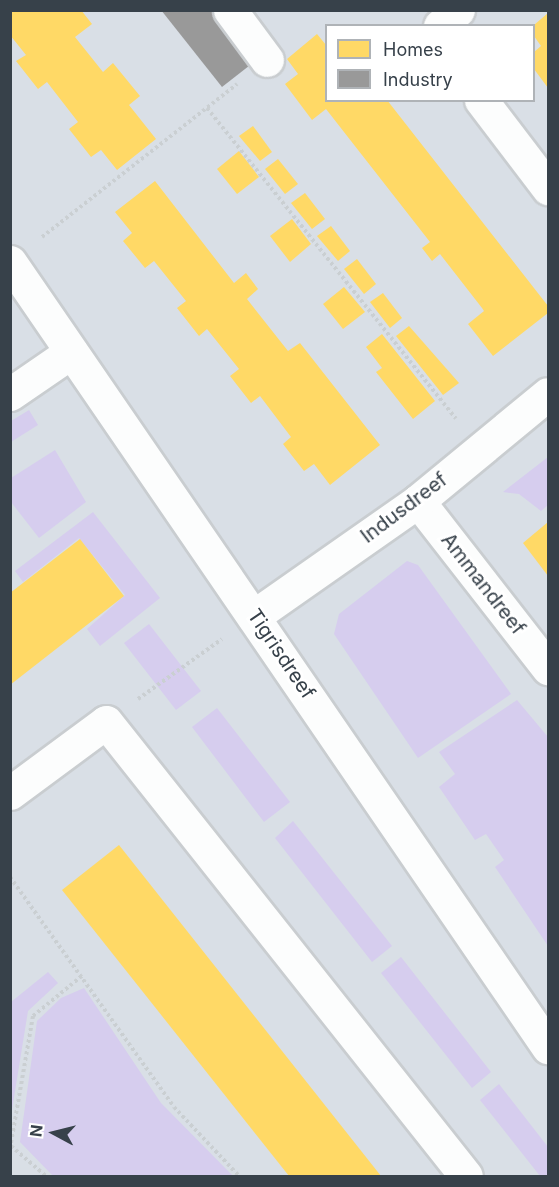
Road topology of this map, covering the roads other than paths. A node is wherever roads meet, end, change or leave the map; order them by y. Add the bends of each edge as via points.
1 (230, 10) edge
2 (458, 10) edge
3 (442, 24) edge
4 (267, 60) road end
5 (483, 102) edge
6 (549, 188) edge
7 (10, 262) edge
8 (71, 352) junction
9 (10, 394) edge
10 (549, 394) edge
11 (418, 501) junction
12 (254, 616) junction
13 (549, 668) edge
14 (10, 793) edge
15 (549, 1047) edge
16 (466, 1176) edge

1 - 4 street
2 - 3 street
5 - 6 street
7 - 8 street, Tigrisdreef
8 - 9 street
8 - 12 street, Tigrisdreef
10 - 11 street, Indusdreef
11 - 12 street, Indusdreef
11 - 13 street, Ammandreef
12 - 15 street, Tigrisdreef
14 - 16 street via 106,722

